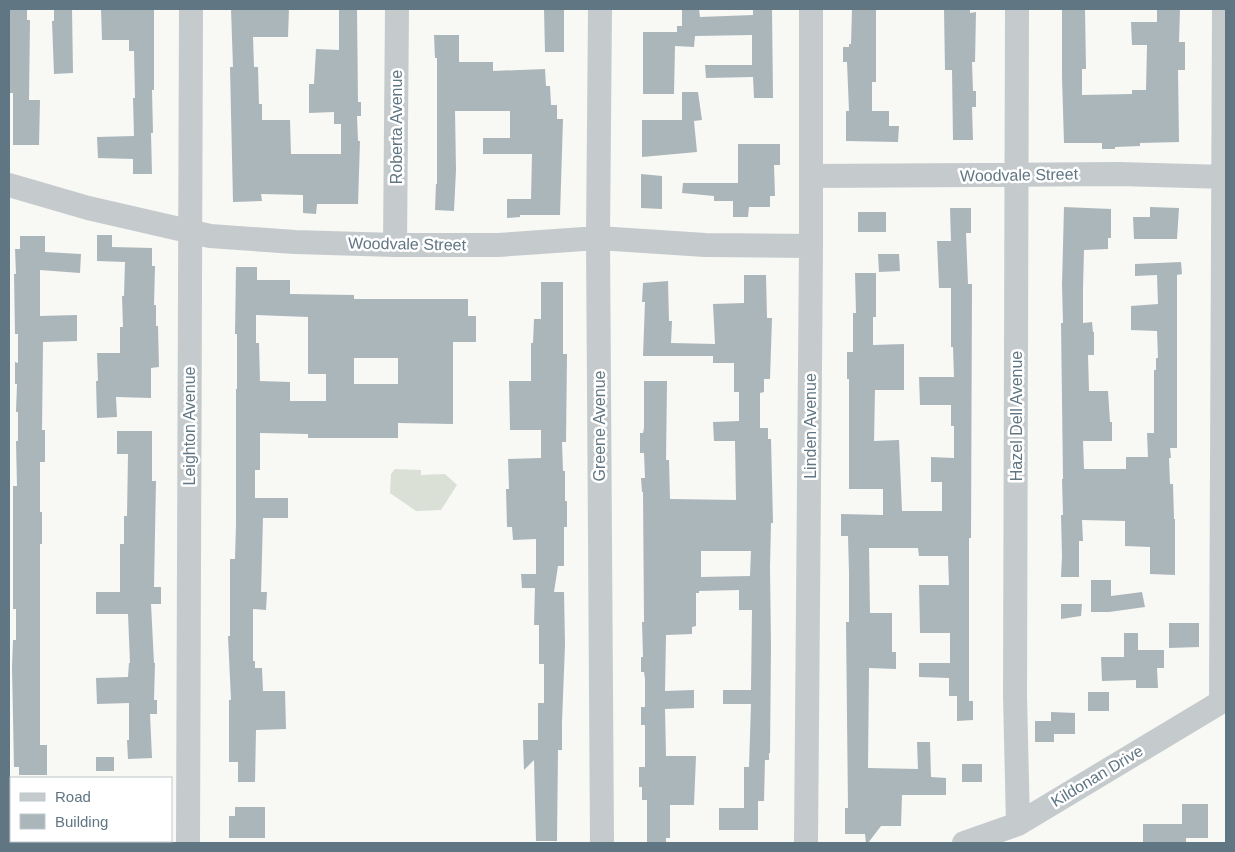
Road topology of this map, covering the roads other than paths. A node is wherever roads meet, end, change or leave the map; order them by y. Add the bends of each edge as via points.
1 (191, 9) edge
2 (397, 9) edge
3 (600, 9) edge
4 (811, 9) edge
5 (1018, 9) edge
6 (1224, 9) edge
7 (1017, 175) junction
8 (811, 176) junction
9 (1225, 177) edge
10 (9, 185) edge
11 (190, 232) junction
12 (598, 238) junction
13 (395, 245) junction
14 (811, 246) junction
15 (1224, 700) edge
16 (1018, 824) junction
17 (188, 843) edge
18 (602, 843) edge
19 (806, 843) edge
20 (964, 843) edge

1 - 11 street, Leighton Avenue
2 - 13 street, Roberta Avenue
3 - 12 street, Greene Avenue
4 - 8 street, Linden Avenue
5 - 7 street, Hazel Dell Avenue
6 - 9 street
7 - 8 street, Woodvale Street
7 - 9 street, Woodvale Street
7 - 16 street, Hazel Dell Avenue via 1015,696
8 - 14 street, Linden Avenue
9 - 15 street
10 - 11 street, Woodvale Street
11 - 13 street, Woodvale Street via 295,242
11 - 17 street, Leighton Avenue
12 - 13 street, Woodvale Street via 498,245
12 - 14 street, Woodvale Street via 705,245
12 - 18 street, Greene Avenue
14 - 19 street, Linden Avenue
15 - 16 street, Kildonan Drive
16 - 20 street, Kildonan Drive

